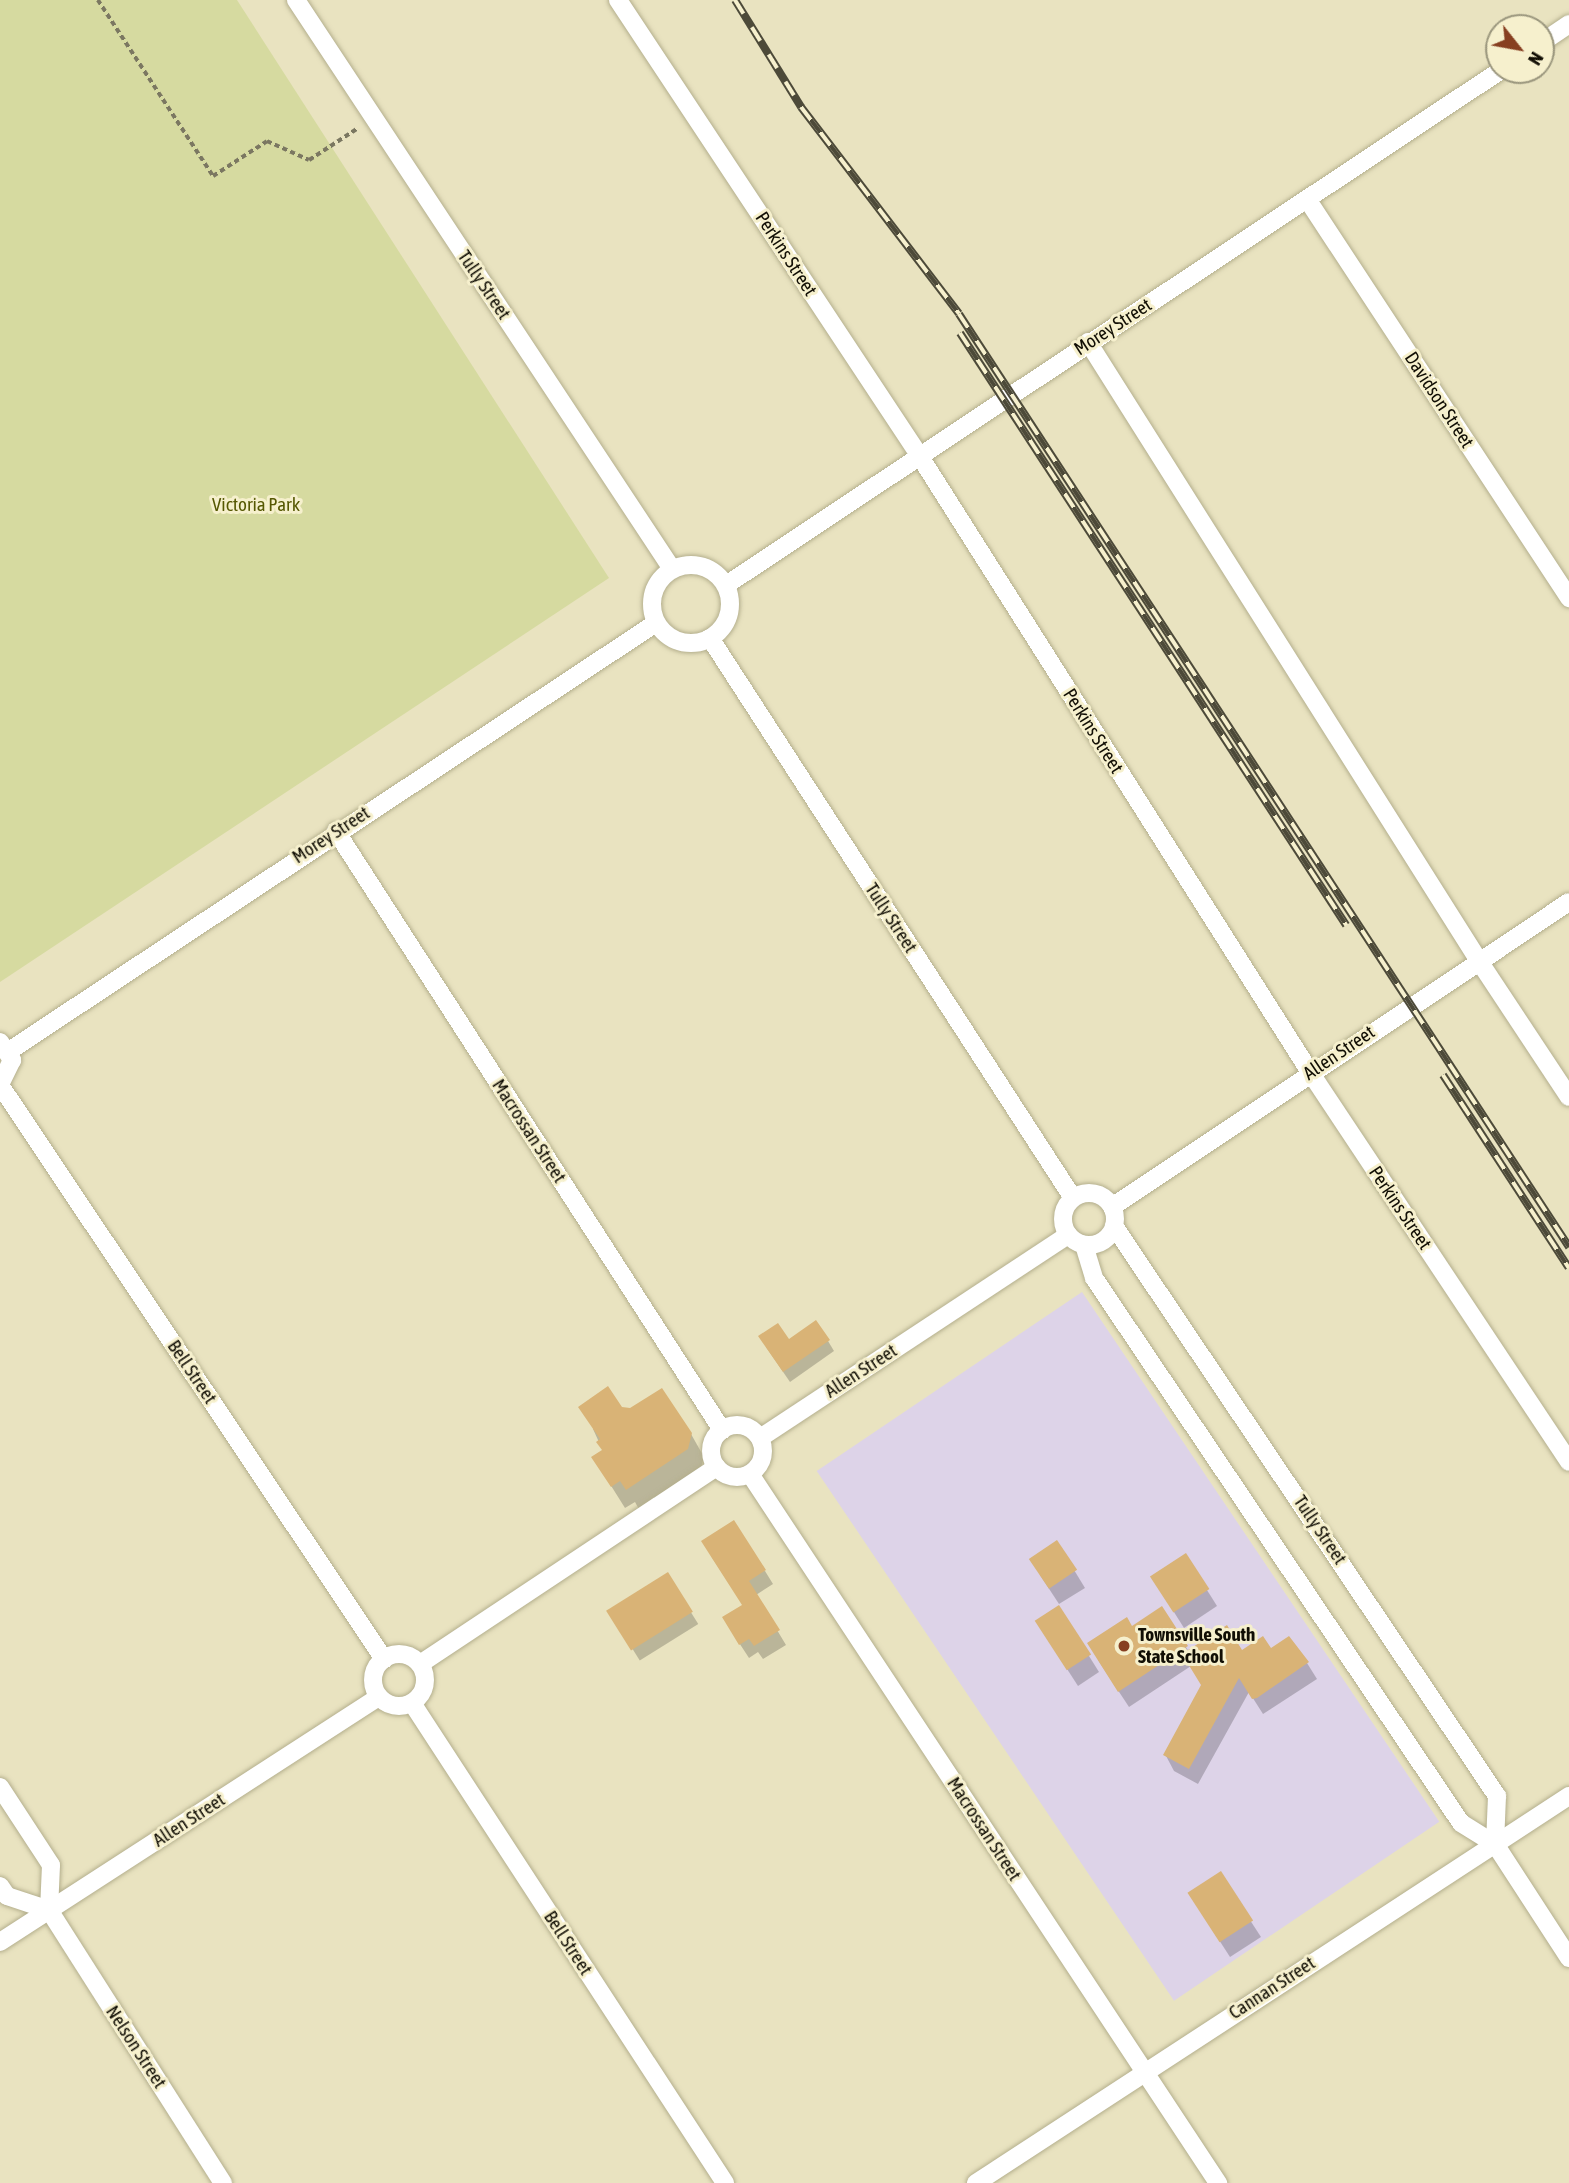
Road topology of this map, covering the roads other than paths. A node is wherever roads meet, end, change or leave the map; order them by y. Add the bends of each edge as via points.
1 (296, 0) edge
2 (618, 0) edge
3 (1485, 81) edge
4 (1309, 202) junction
5 (1088, 342) junction
6 (919, 455) junction
7 (672, 569) junction
8 (726, 585) junction
9 (1569, 597) edge
10 (656, 623) junction
11 (710, 638) junction
12 (336, 831) junction
13 (1569, 902) edge
14 (1479, 961) junction
15 (4, 1046) edge
16 (1310, 1072) junction
17 (0, 1085) edge
18 (1569, 1097) edge
19 (1073, 1198) junction
20 (1112, 1207) junction
21 (1114, 1226) junction
22 (1068, 1235) junction
23 (1084, 1245) junction
24 (722, 1430) junction
25 (760, 1438) junction
26 (1569, 1462) edge
27 (716, 1466) junction
28 (750, 1474) junction
29 (384, 1659) junction
30 (420, 1664) junction
31 (379, 1697) junction
32 (412, 1703) junction
33 (0, 1787) edge
34 (1569, 1796) edge
35 (1495, 1843) junction
36 (0, 1886) edge
37 (49, 1910) junction
38 (0, 1942) edge
39 (1569, 1958) edge
40 (1144, 2072) junction
41 (223, 2183) edge
42 (725, 2183) edge
43 (976, 2183) edge
44 (1218, 2183) edge

1 - 7 street, Tully Street
2 - 6 street, Perkins Street
3 - 4 street, Morey Street
4 - 5 street, Morey Street
4 - 9 street, Davidson Street
5 - 6 street, Morey Street
5 - 14 street
6 - 8 street, Morey Street
6 - 16 street, Perkins Street
7 - 8 street via 708,568
7 - 10 street via 655,587 652,611
8 - 11 street via 730,609 720,631
10 - 11 street via 664,633 686,643
10 - 12 street, Morey Street
11 - 19 street, Tully Street
12 - 15 street, Morey Street
12 - 24 street, Macrossan Street
13 - 14 street, Allen Street
14 - 16 street, Allen Street
14 - 18 street
15 - 17 street via 11,1069
16 - 20 street, Allen Street
16 - 26 street, Perkins Street
17 - 29 street, Bell Street
19 - 20 street via 1094,1193
19 - 22 street via 1064,1209
20 - 21 street
21 - 23 street via 1102,1241
21 - 35 street, Tully Street via 1497,1796
22 - 23 street
22 - 25 street, Allen Street
23 - 35 street via 1094,1278 1461,1823
24 - 25 street via 743,1425
24 - 27 street via 711,1448
25 - 28 street via 762,1459
27 - 28 street via 731,1477
27 - 30 street
28 - 40 street, Macrossan Street
29 - 30 street via 404,1655
29 - 31 street via 373,1677
30 - 32 street via 424,1688
31 - 32 street via 393,1706
31 - 37 street, Allen Street
32 - 42 street, Bell Street
33 - 37 street via 51,1865
34 - 35 street, Cannan Street
35 - 39 street
35 - 40 street, Cannan Street
36 - 37 street via 7,1896
37 - 38 street, Allen Street
37 - 41 street, Nelson Street
40 - 43 street, Cannan Street
40 - 44 street, Macrossan Street

